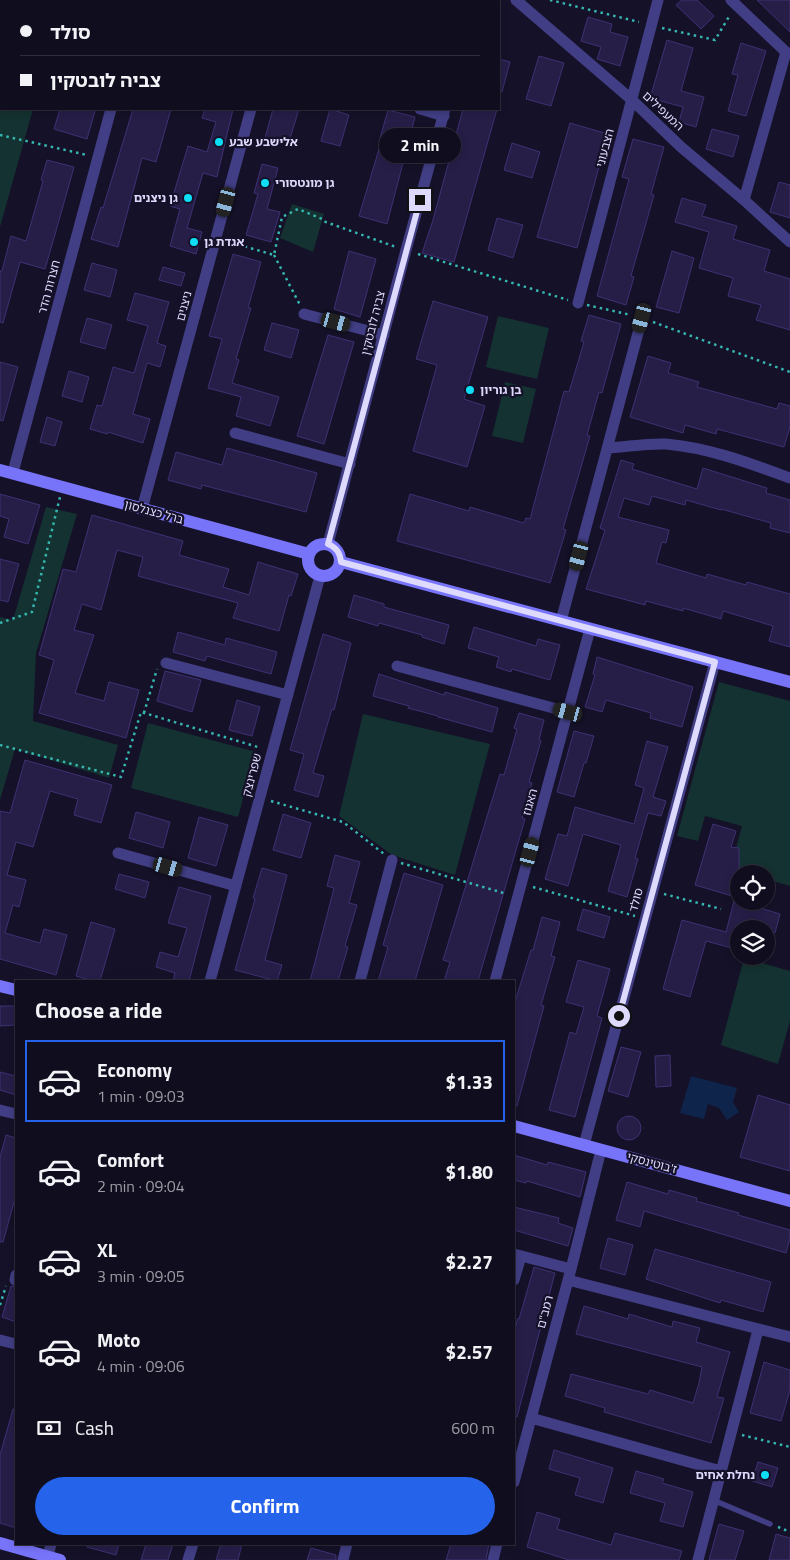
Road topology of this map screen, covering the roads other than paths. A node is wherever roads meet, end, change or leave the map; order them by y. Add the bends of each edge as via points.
1 (516, 0) edge
2 (658, 0) edge
3 (731, 0) edge
4 (632, 100) junction
5 (111, 110) edge
6 (251, 110) edge
7 (428, 110) edge
8 (445, 112) edge
9 (744, 200) junction
10 (790, 242) edge
11 (578, 303) road end
12 (304, 314) road end
13 (642, 318) road end
14 (384, 335) junction
15 (235, 433) dead end
16 (608, 448) junction
17 (350, 464) junction
18 (0, 470) edge
19 (13, 472) junction
20 (790, 478) edge
21 (142, 510) junction
22 (328, 544) junction
23 (309, 554) junction
24 (341, 562) junction
25 (320, 576) junction
26 (561, 621) junction
27 (590, 629) junction
28 (163, 662) road end
29 (715, 662) junction
30 (397, 666) dead end
31 (790, 682) edge
32 (288, 694) junction
33 (568, 712) junction
34 (118, 853) dead end
35 (392, 860) dead end
36 (236, 886) junction
37 (210, 980) edge
38 (360, 980) edge
39 (495, 980) edge
40 (0, 986) edge
41 (15, 990) edge
42 (0, 1110) edge
43 (15, 1114) edge
44 (515, 1126) edge
45 (584, 1145) junction
46 (601, 1150) junction
47 (790, 1201) edge
48 (518, 1255) edge
49 (515, 1274) edge
50 (570, 1274) junction
51 (758, 1330) junction
52 (790, 1337) edge
53 (0, 1340) edge
54 (15, 1344) edge
55 (531, 1418) junction
56 (515, 1436) edge
57 (525, 1439) junction
58 (721, 1471) junction
59 (515, 1478) edge
60 (713, 1500) junction
61 (770, 1524) road end
62 (0, 1543) edge
63 (192, 1545) edge
64 (347, 1545) edge
65 (497, 1545) edge
66 (53, 1553) edge
67 (188, 1560) edge
68 (343, 1560) edge
69 (493, 1560) edge
70 (698, 1560) edge

1 - 4 street, המעפילים
2 - 4 street, הצבעוני
3 - 9 street via 786,52
4 - 9 street, המעפילים
4 - 11 street, הצבעוני
5 - 19 street, חצרות הדר
6 - 21 street, ניצנים
7 - 8 street
8 - 14 street, צביה לובטקין
9 - 10 street, המעפילים
12 - 14 street
13 - 16 street
14 - 17 street, צביה לובטקין
15 - 17 street
16 - 20 street via 664,444 702,449
16 - 26 street
17 - 22 street, צביה לובטקין
18 - 19 street, ברל כצנלסון
19 - 21 street, ברל כצנלסון
21 - 23 street, ברל כצנלסון
22 - 23 street via 317,545
22 - 24 street via 338,551
23 - 25 street via 309,565
24 - 25 street via 336,572
24 - 26 street
25 - 32 street, שפרינצק
26 - 27 street
27 - 29 street
27 - 33 street, האגוז
28 - 32 street
29 - 31 street
29 - 45 street, סולד
30 - 33 street
32 - 36 street, שפרינצק
33 - 39 street, האגוז
34 - 36 street
35 - 38 street
36 - 37 street, שפרינצק
40 - 41 street
42 - 43 street
44 - 45 street, ז'בוטינסקי
45 - 46 street, ז'בוטינסקי
46 - 47 street, ז'בוטינסקי
46 - 50 street, רמב"ם
48 - 49 street
48 - 50 street
50 - 51 street
50 - 55 street, רמב"ם
51 - 52 street
51 - 58 street
53 - 54 street
55 - 57 street, רמב"ם
55 - 58 street
56 - 57 street
57 - 59 street, רמב"ם
58 - 60 street
60 - 61 lane
60 - 70 street
62 - 66 street
63 - 67 street
64 - 68 street
65 - 69 street

